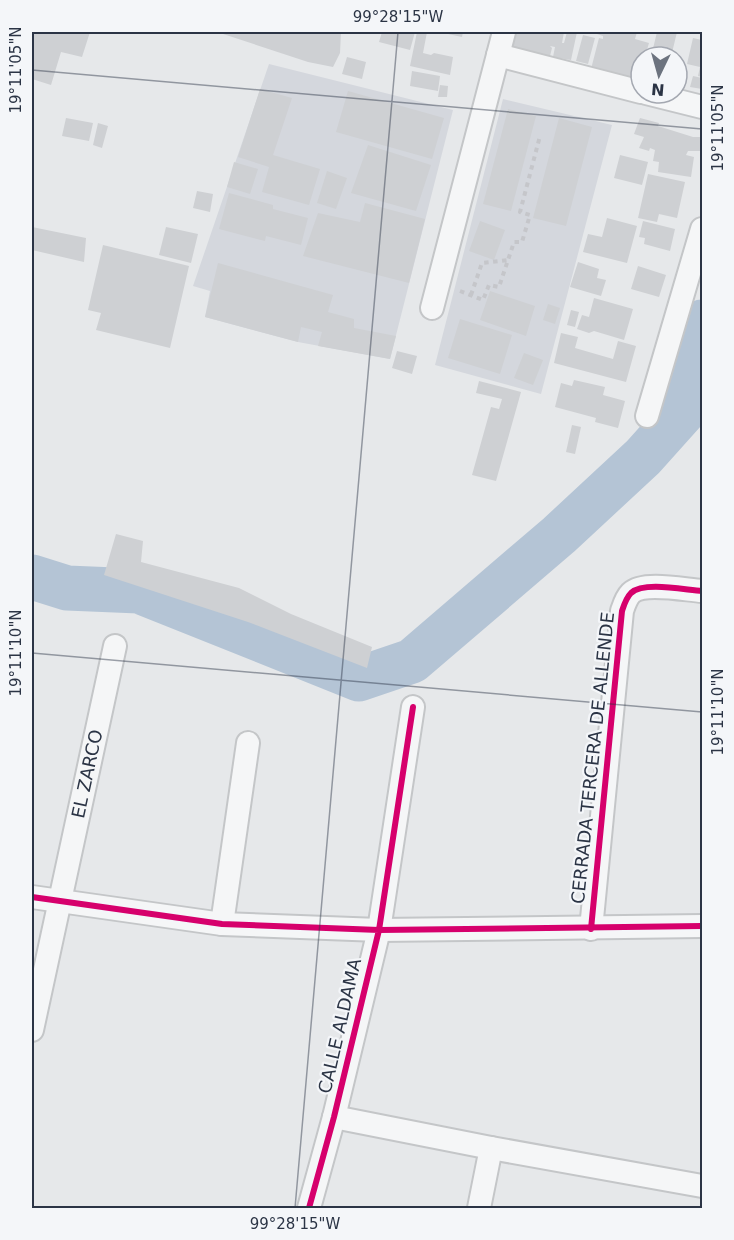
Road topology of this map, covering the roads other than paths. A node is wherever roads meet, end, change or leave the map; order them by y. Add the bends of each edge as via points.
1 (504, 32) edge
2 (498, 55) junction
3 (629, 89) edge
4 (702, 229) edge
5 (432, 308) dead end
6 (647, 416) dead end
7 (702, 591) edge
8 (115, 646) dead end
9 (413, 706) dead end
10 (248, 743) dead end
11 (32, 897) edge
12 (58, 902) junction
13 (222, 924) junction
14 (702, 926) edge
15 (591, 929) junction
16 (379, 930) junction
17 (32, 1030) edge
18 (334, 1117) junction
19 (490, 1148) junction
20 (702, 1186) edge
21 (309, 1209) edge
22 (479, 1209) edge

1 - 2 street
2 - 3 street
2 - 5 street
4 - 6 street
7 - 15 street, CERRADA TERCERA DE ALLENDE via 641,588 632,592 622,611
8 - 12 street, EL ZARCO
9 - 16 street, CALLE ALDAMA
10 - 13 street
11 - 12 street
12 - 13 street
12 - 17 street, EL ZARCO
13 - 16 street
14 - 15 street
15 - 16 street
16 - 18 street, CALLE ALDAMA
18 - 19 street
18 - 21 street, CALLE ALDAMA
19 - 20 street
19 - 22 street

